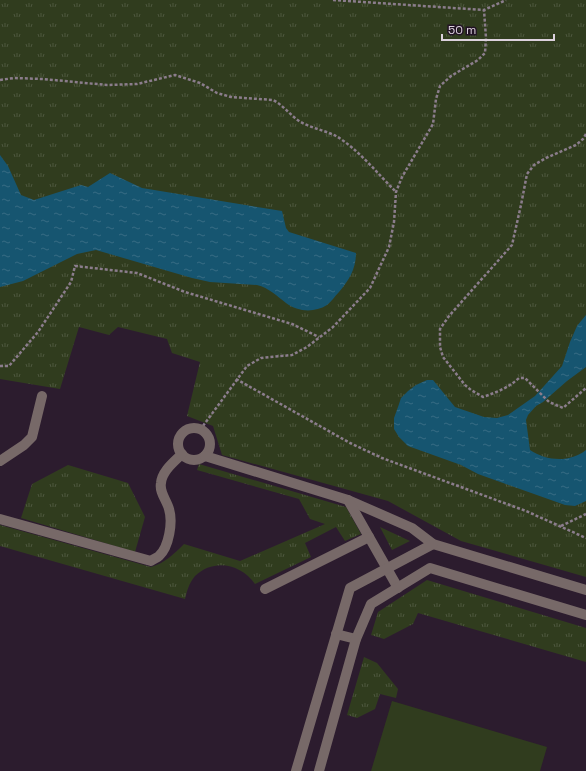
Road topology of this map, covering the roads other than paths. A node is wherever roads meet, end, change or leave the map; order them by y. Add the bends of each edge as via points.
1 (42, 396) dead end
2 (182, 454) junction
3 (205, 456) junction
4 (0, 461) edge
5 (348, 500) junction
6 (0, 519) edge
7 (369, 537) junction
8 (433, 544) junction
9 (387, 568) junction
10 (398, 588) junction
11 (265, 589) dead end
12 (586, 590) edge
13 (586, 616) edge
14 (336, 634) junction
15 (356, 639) junction
16 (296, 771) edge
17 (319, 771) edge

1 - 4 lane via 32,437
2 - 3 lane via 191,460
2 - 3 lane via 178,444 185,431 190,429 200,430 208,436 210,447
2 - 6 lane via 163,474 160,485 171,524 164,548 159,556 151,561
3 - 5 lane
5 - 7 lane
5 - 8 lane via 412,528
7 - 9 lane
7 - 11 lane
8 - 9 lane
8 - 12 lane
9 - 10 lane
9 - 14 lane via 350,588
10 - 13 lane via 430,568
10 - 15 lane via 371,604
14 - 15 lane
14 - 16 lane
15 - 17 lane

